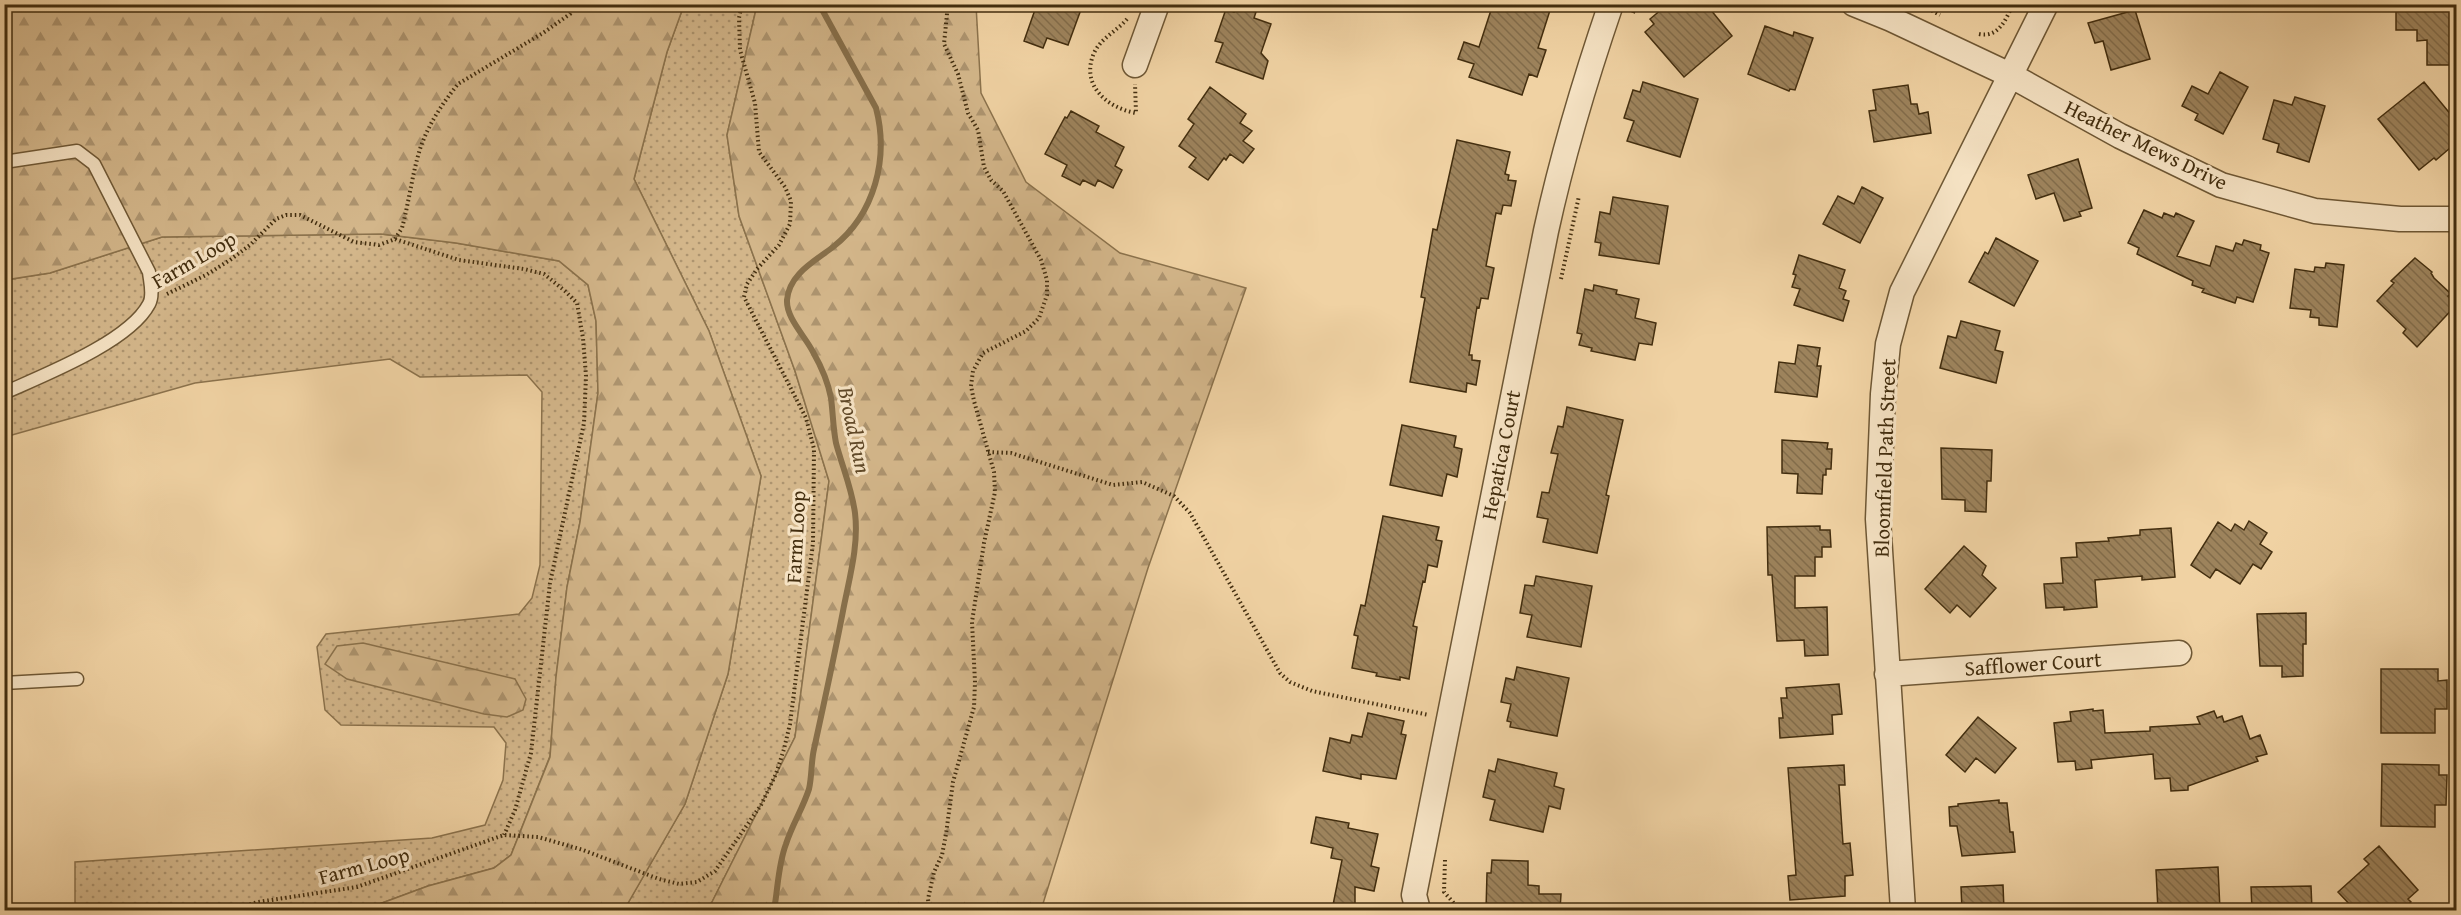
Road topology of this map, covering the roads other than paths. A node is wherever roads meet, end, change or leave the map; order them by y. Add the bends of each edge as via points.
1 (1157, 4) edge
2 (1611, 4) edge
3 (1854, 4) edge
4 (2046, 4) edge
5 (1135, 65) dead end
6 (2010, 75) junction
7 (4, 162) edge
8 (2457, 219) edge
9 (4, 393) edge
10 (2179, 653) dead end
11 (1887, 674) junction
12 (77, 679) dead end
13 (4, 683) edge
14 (1418, 910) edge
15 (1903, 910) edge

1 - 5 street
2 - 14 street, Hepatica Court via 1580,93 1560,168 1413,895
3 - 6 street, Heather Mews Drive
4 - 6 street, Bloomfield Path Street
6 - 8 street, Heather Mews Drive via 2220,185 2315,211 2400,219
6 - 11 street, Bloomfield Path Street via 1902,292 1888,344 1878,519
7 - 9 lane via 77,151 94,164 149,272 152,290 150,303 132,326 107,344
10 - 11 street, Safflower Court
11 - 15 street, Bloomfield Path Street
12 - 13 lane

